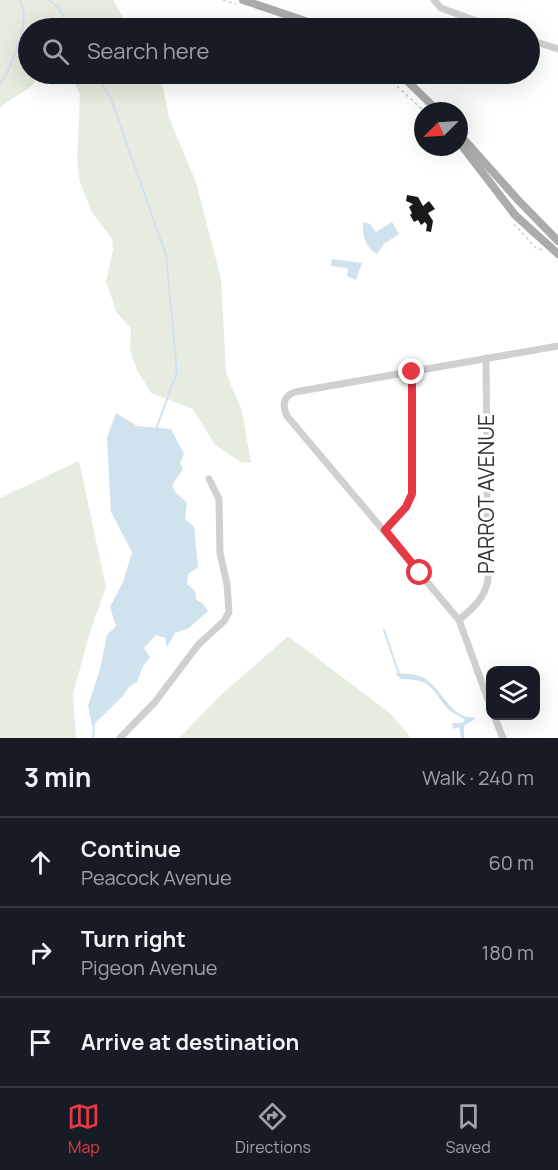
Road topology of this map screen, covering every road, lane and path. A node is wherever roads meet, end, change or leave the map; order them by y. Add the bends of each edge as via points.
1 (243, 0) edge
2 (434, 0) edge
3 (296, 18) edge
4 (468, 18) edge
5 (540, 43) edge
6 (558, 49) edge
7 (395, 84) edge
8 (411, 84) edge
9 (414, 102) edge
10 (430, 102) edge
11 (468, 144) edge
12 (468, 154) edge
13 (558, 241) edge
14 (558, 254) edge
15 (558, 346) edge
16 (486, 358) junction
17 (412, 372) junction
18 (209, 479) dead end
19 (385, 530) junction
20 (459, 620) junction
21 (486, 694) edge
22 (496, 720) edge
23 (120, 738) edge
24 (503, 738) edge

1 - 3 main road
2 - 4 street via 441,8
5 - 6 street
7 - 9 path
8 - 10 main road
11 - 13 main road
12 - 14 main road via 515,215
15 - 16 street
16 - 17 street
16 - 20 street, PARROT AVENUE via 488,580 479,603
17 - 19 street via 412,494
17 - 19 street via 295,392 284,400 287,416
18 - 23 street via 219,499 220,553 229,612
19 - 20 street
20 - 21 street
22 - 24 street

